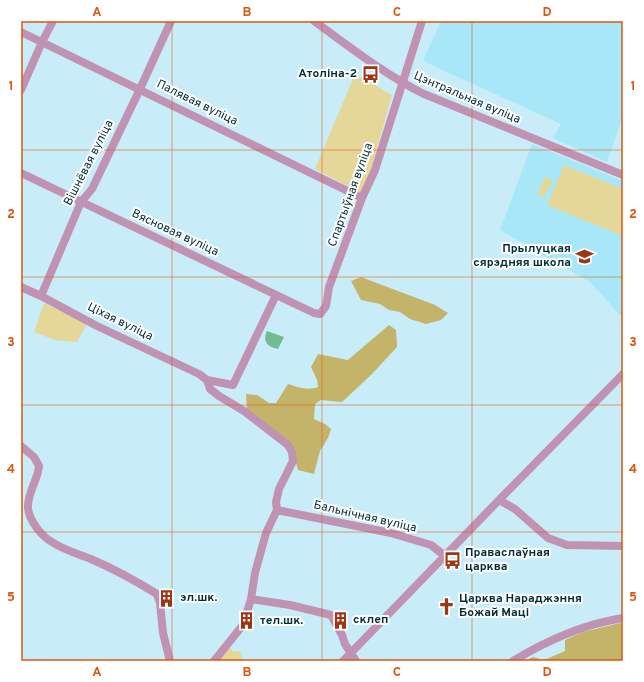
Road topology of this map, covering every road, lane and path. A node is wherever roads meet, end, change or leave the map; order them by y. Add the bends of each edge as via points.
1 (53, 21) edge
2 (171, 21) edge
3 (314, 21) edge
4 (422, 21) edge
5 (21, 32) edge
6 (42, 42) junction
7 (402, 83) junction
8 (140, 89) junction
9 (21, 90) edge
10 (21, 173) edge
11 (623, 175) edge
12 (362, 198) junction
13 (81, 202) junction
14 (21, 287) edge
15 (276, 294) junction
16 (41, 296) junction
17 (320, 314) joint
18 (623, 374) edge
19 (207, 380) junction
20 (21, 446) edge
21 (499, 500) junction
22 (277, 510) junction
23 (623, 546) edge
24 (445, 556) junction
25 (251, 599) junction
26 (623, 618) edge
27 (351, 653) junction
28 (170, 661) edge
29 (214, 661) edge
30 (343, 661) edge
31 (356, 661) edge
32 (513, 661) edge

1 - 6 street
2 - 8 street, Вішнёвая вуліца
3 - 7 street, Цэнтральная вуліца
4 - 7 street, Спартыўная вуліца
5 - 6 street, Палявая вуліца
6 - 8 street, Палявая вуліца
6 - 9 street
7 - 11 street, Цэнтральная вуліца
7 - 12 street, Спартыўная вуліца via 375,170
8 - 12 street, Палявая вуліца
8 - 13 street, Вішнёвая вуліца via 92,189
10 - 13 street, Вясновая вуліца
12 - 17 street, Спартыўная вуліца via 329,287 326,306
13 - 15 street, Вясновая вуліца
13 - 16 street, Вішнёвая вуліца
14 - 16 street, Ціхая вуліца
15 - 17 street, Вясновая вуліца
15 - 19 street via 234,385
16 - 19 street, Ціхая вуліца via 97,326 200,374
18 - 21 street
19 - 22 street via 210,389 218,396 244,411 288,444 293,461 279,490
20 - 28 street via 34,457 39,466 28,500 30,517 35,525 51,542 157,594
21 - 23 street via 515,509 548,538 567,545
21 - 24 street
22 - 24 street, Бальнічная вуліца via 391,533 430,545
22 - 25 street via 266,533
24 - 27 street
25 - 27 street via 331,615
25 - 29 street via 243,625
26 - 32 street via 596,624 533,649
27 - 30 street
27 - 31 street

